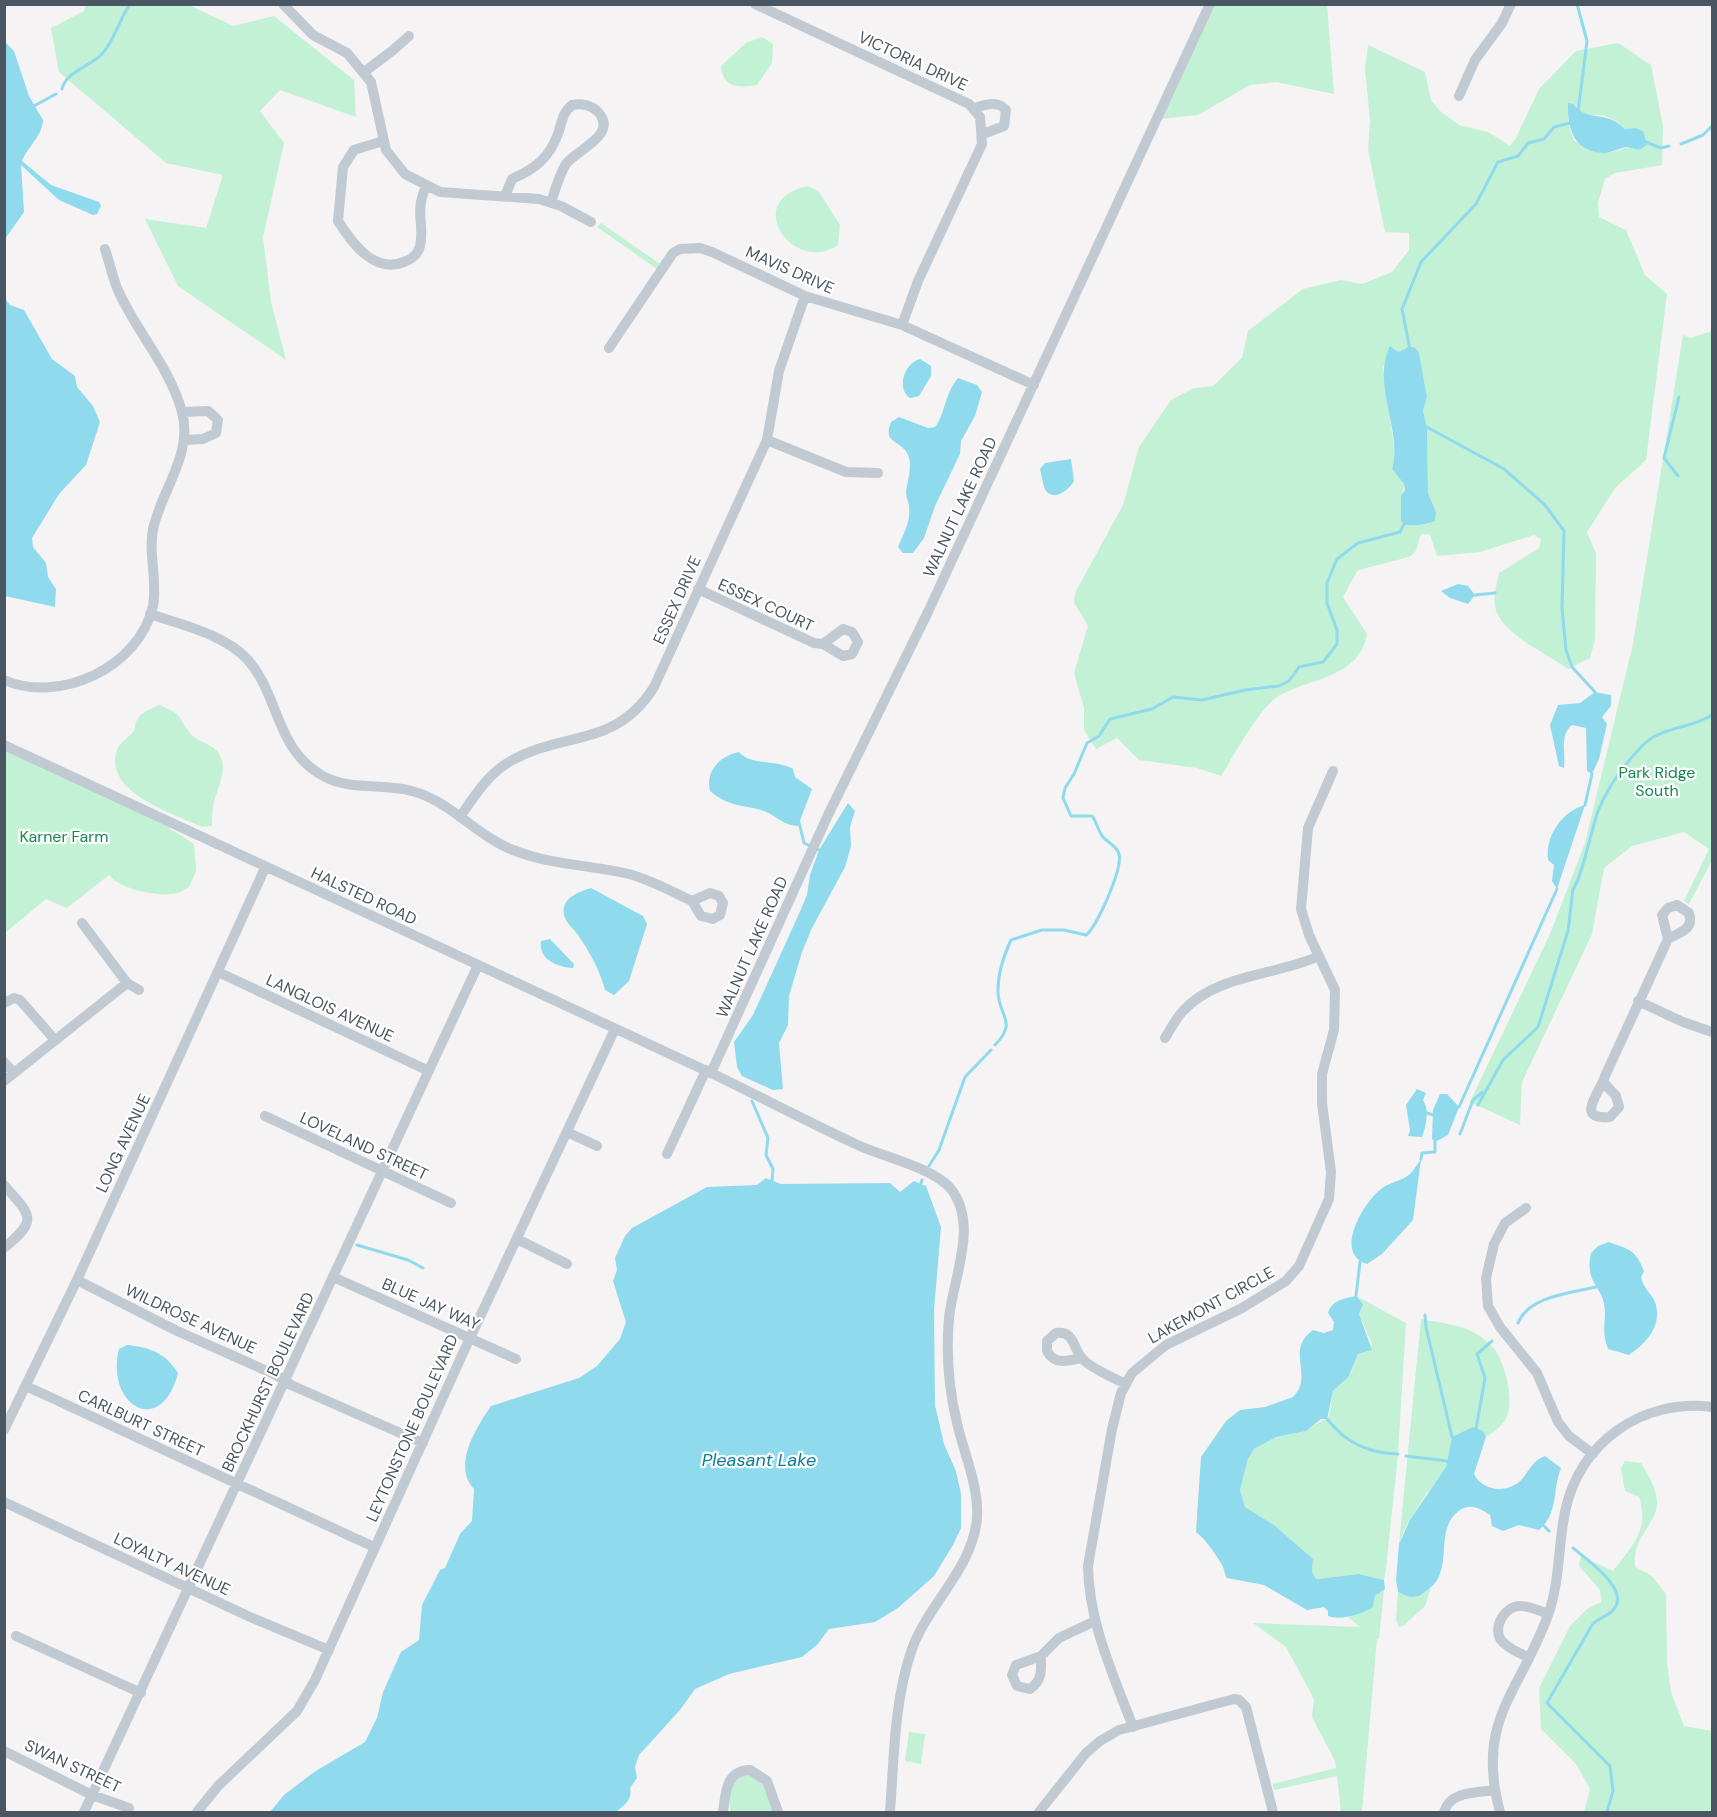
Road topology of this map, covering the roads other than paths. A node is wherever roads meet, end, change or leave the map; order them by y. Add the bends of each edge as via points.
1 (283, 4) edge
2 (755, 4) edge
3 (1210, 4) edge
4 (1511, 4) edge
5 (409, 36) dead end
6 (364, 72) junction
7 (1459, 96) dead end
8 (974, 108) junction
9 (983, 134) junction
10 (383, 141) junction
11 (426, 186) junction
12 (505, 196) junction
13 (551, 203) junction
14 (594, 224) dead end
15 (105, 249) dead end
16 (805, 296) junction
17 (902, 326) junction
18 (609, 348) dead end
19 (1034, 385) junction
20 (182, 412) junction
21 (185, 440) junction
22 (767, 440) junction
23 (878, 473) dead end
24 (698, 589) junction
25 (150, 614) junction
26 (823, 644) dead end
27 (4, 680) edge
28 (4, 745) edge
29 (1333, 771) dead end
30 (460, 817) junction
31 (266, 868) junction
32 (692, 901) dead end
33 (82, 923) dead end
34 (1668, 939) dead end
35 (1319, 956) junction
36 (478, 965) junction
37 (218, 972) junction
38 (127, 983) junction
39 (139, 990) dead end
40 (1638, 1001) junction
41 (4, 1003) edge
42 (615, 1029) junction
43 (1713, 1032) edge
44 (1166, 1038) dead end
45 (55, 1040) junction
46 (4, 1062) edge
47 (429, 1071) junction
48 (709, 1072) junction
49 (14, 1073) junction
50 (4, 1081) edge
51 (1604, 1083) dead end
52 (265, 1116) dead end
53 (567, 1132) junction
54 (597, 1146) dead end
55 (667, 1154) dead end
56 (382, 1172) junction
57 (4, 1185) edge
58 (451, 1203) dead end
59 (1526, 1208) dead end
60 (517, 1239) junction
61 (4, 1248) edge
62 (567, 1264) dead end
63 (333, 1277) junction
64 (77, 1280) junction
65 (470, 1337) junction
66 (1081, 1358) dead end
67 (516, 1359) dead end
68 (284, 1380) junction
69 (1126, 1384) junction
70 (26, 1386) junction
71 (1713, 1407) edge
72 (4, 1430) edge
73 (423, 1443) junction
74 (1593, 1454) junction
75 (237, 1485) junction
76 (4, 1502) edge
77 (374, 1547) junction
78 (189, 1588) junction
79 (1548, 1614) junction
80 (1095, 1621) junction
81 (16, 1636) dead end
82 (328, 1650) junction
83 (1041, 1656) dead end
84 (1529, 1658) junction
85 (141, 1693) junction
86 (1132, 1727) junction
87 (4, 1750) edge
88 (1495, 1790) junction
89 (92, 1795) junction
90 (129, 1808) dead end
91 (84, 1812) edge
92 (197, 1812) edge
93 (723, 1812) edge
94 (778, 1812) edge
95 (890, 1812) edge
96 (1039, 1812) edge
97 (1273, 1812) edge
98 (1444, 1812) edge
99 (1500, 1812) edge

1 - 6 street via 313,35 347,53
2 - 8 street, VICTORIA DRIVE
3 - 19 street, WALNUT LAKE ROAD
4 - 7 street via 1475,60
5 - 6 street
6 - 10 street via 371,82
8 - 9 street, VICTORIA DRIVE
8 - 9 street via 992,103 1006,110 1004,126
9 - 17 street
10 - 11 street via 405,174
10 - 11 street via 354,150 343,167 338,221 364,254 388,265 418,253 420,199
11 - 12 street via 440,192
12 - 13 street
12 - 13 street via 512,179 531,171 545,158 554,145 566,110 572,105 587,105 603,121 603,130 568,162
13 - 14 street
15 - 20 street via 117,288 155,354
16 - 17 street, MAVIS DRIVE
16 - 18 street, MAVIS DRIVE via 712,252 680,249 667,261
16 - 22 street, ESSEX DRIVE via 779,371
17 - 19 street, MAVIS DRIVE
19 - 48 street, WALNUT LAKE ROAD
20 - 21 street
20 - 21 street via 208,411 218,420 216,433
21 - 25 street via 151,535 154,592
22 - 23 street via 846,472
22 - 24 street, ESSEX DRIVE
24 - 26 street, ESSEX COURT
24 - 30 street, ESSEX DRIVE via 654,687 640,708 627,720 605,730 554,744 507,763 476,794
25 - 27 street via 139,635 114,662 70,686 35,689
25 - 30 street via 212,636 243,656 259,680 289,745 314,771 339,783 412,790
28 - 31 street, HALSTED ROAD
29 - 35 street, LAKEMONT CIRCLE via 1308,828 1301,887 1301,909
30 - 32 street via 514,851 629,874
31 - 36 street, HALSTED ROAD
31 - 37 street, LONG AVENUE
33 - 38 street
34 - 40 street
35 - 44 street via 1207,991 1180,1013
35 - 69 street, LAKEMONT CIRCLE via 1335,990 1336,1010 1322,1074 1331,1172 1329,1199 1320,1224 1299,1266 1286,1281 1167,1345 1146,1359
36 - 42 street, HALSTED ROAD
36 - 47 street, BROCKHURST BOULEVARD
37 - 47 street, LANGLOIS AVENUE
37 - 64 street, LONG AVENUE
38 - 39 street
38 - 45 street
40 - 43 street
40 - 51 street
41 - 45 street via 14,998 21,1000
42 - 48 street, HALSTED ROAD
42 - 53 street, LEYTONSTONE BOULEVARD
45 - 49 street
46 - 49 street
47 - 56 street, BROCKHURST BOULEVARD
48 - 55 street, WALNUT LAKE ROAD
48 - 95 street via 859,1146 943,1181 963,1216 948,1350 951,1393 977,1517 973,1539 911,1655 900,1708
49 - 50 street
52 - 56 street, LOVELAND STREET
53 - 54 street
53 - 60 street, LEYTONSTONE BOULEVARD
56 - 58 street, LOVELAND STREET
56 - 63 street, BROCKHURST BOULEVARD
57 - 61 street via 28,1215 28,1224
59 - 74 street via 1505,1223 1494,1244 1486,1278 1488,1306 1537,1373 1558,1422
60 - 62 street
60 - 65 street, LEYTONSTONE BOULEVARD
63 - 65 street, BLUE JAY WAY
63 - 68 street, BROCKHURST BOULEVARD
64 - 68 street, WILDROSE AVENUE
64 - 70 street, LONG AVENUE
65 - 67 street, BLUE JAY WAY
65 - 73 street, LEYTONSTONE BOULEVARD
66 - 69 street
68 - 73 street, WILDROSE AVENUE
68 - 75 street, BROCKHURST BOULEVARD
69 - 80 street, LAKEMONT CIRCLE via 1112,1429 1088,1566 1090,1606
70 - 72 street, LONG AVENUE
70 - 75 street, CARLBURT STREET
71 - 74 street via 1680,1405 1651,1411 1604,1440
73 - 77 street, LEYTONSTONE BOULEVARD
74 - 79 street via 1572,1487
75 - 77 street, CARLBURT STREET
75 - 78 street, BROCKHURST BOULEVARD
76 - 78 street, LOYALTY AVENUE
77 - 82 street, LEYTONSTONE BOULEVARD
78 - 82 street, LOYALTY AVENUE
78 - 85 street, BROCKHURST BOULEVARD
79 - 84 street
79 - 84 street via 1523,1605 1512,1607 1503,1615 1498,1631 1501,1639
80 - 83 street via 1059,1638
80 - 86 street, LAKEMONT CIRCLE
81 - 85 street
82 - 92 street, LEYTONSTONE BOULEVARD via 297,1711 218,1786
84 - 88 street via 1502,1709 1496,1732 1492,1751
85 - 89 street, BROCKHURST BOULEVARD
86 - 96 street via 1086,1752
86 - 97 street via 1239,1700 1246,1707
87 - 89 street, SWAN STREET
88 - 98 street via 1456,1796
88 - 99 street
89 - 90 street, SWAN STREET
89 - 91 street, BROCKHURST BOULEVARD
93 - 94 street via 729,1779 750,1770 767,1781

